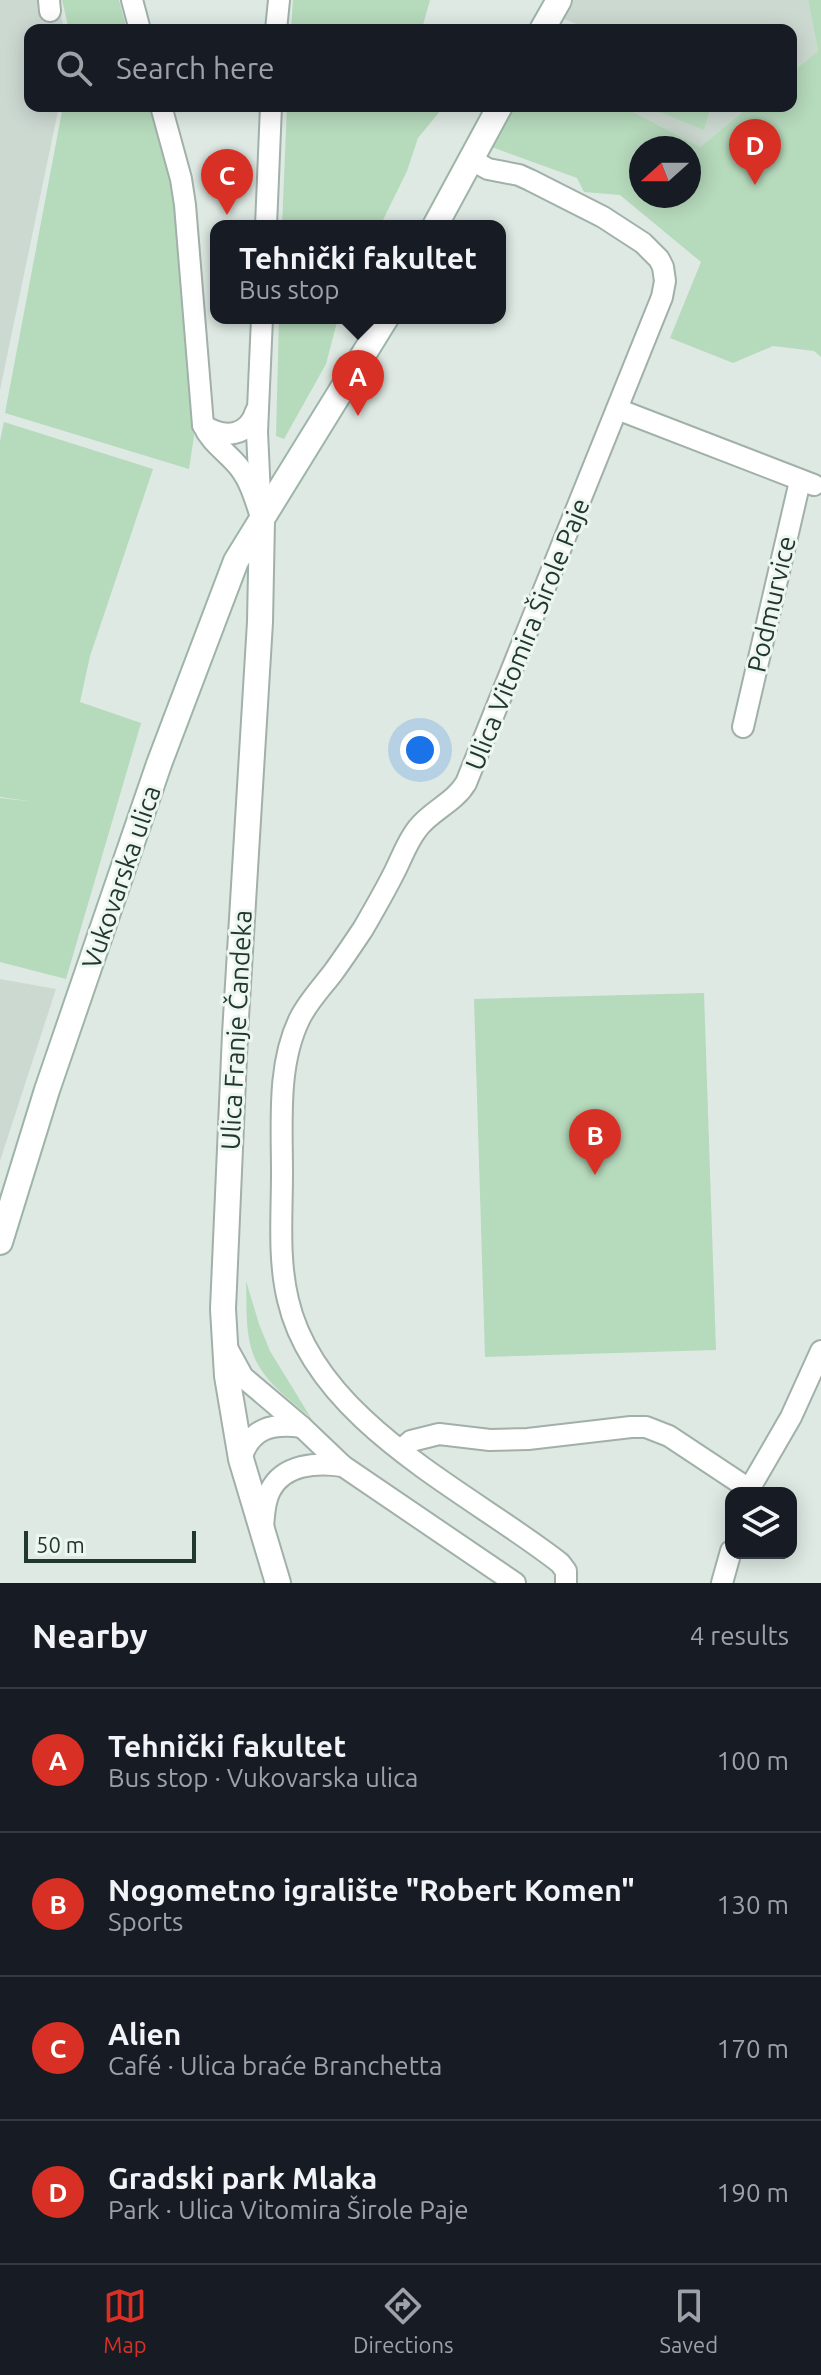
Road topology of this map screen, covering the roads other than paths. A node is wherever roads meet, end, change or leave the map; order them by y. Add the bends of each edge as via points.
1 (132, 0) edge
2 (264, 0) edge
3 (279, 0) edge
4 (559, 0) edge
5 (138, 24) edge
6 (275, 24) edge
7 (276, 24) edge
8 (545, 24) edge
9 (163, 112) edge
10 (271, 112) edge
11 (497, 112) edge
12 (470, 159) junction
13 (266, 220) edge
14 (438, 220) edge
15 (262, 324) edge
16 (382, 324) edge
17 (258, 403) junction
18 (617, 409) junction
19 (203, 425) junction
20 (262, 520) junction
21 (743, 727) dead end
22 (0, 1242) edge
23 (224, 1343) junction
24 (821, 1351) edge
25 (302, 1427) junction
26 (401, 1450) junction
27 (241, 1459) junction
28 (343, 1466) junction
29 (742, 1487) edge
30 (750, 1487) edge
31 (263, 1536) junction
32 (729, 1559) edge
33 (278, 1583) edge
34 (515, 1583) edge
35 (566, 1583) edge
36 (722, 1583) edge

1 - 5 street
2 - 6 street
3 - 7 street
4 - 8 main road
9 - 19 street via 185,205
10 - 13 street
11 - 12 main road
12 - 14 main road
12 - 18 street, Ulica Vitomira Širole Paje via 519,175 603,217 659,259 665,281 662,297
15 - 17 street
16 - 20 main road, Vukovarska ulica
17 - 19 street via 244,430 217,432
17 - 20 street
18 - 21 street, Podmurvice via 807,483
18 - 26 street, Ulica Vitomira Širole Paje via 466,783 415,831 362,930 301,1015 285,1062 282,1240 288,1302 318,1370 351,1408
19 - 20 street via 243,472
20 - 22 main road, Vukovarska ulica via 236,561 159,764
20 - 23 main road, Ulica Franje Čandeka
23 - 25 street via 243,1377
23 - 27 main road, Ulica Franje Čandeka
24 - 30 street
25 - 27 street via 255,1434
25 - 28 street
26 - 29 street via 411,1441 439,1434 528,1439 646,1427 669,1436
26 - 35 street, Ulica Vitomira Širole Paje via 560,1563
27 - 31 main road, Ulica Franje Čandeka
28 - 31 street, Ulica Franje Čandeka via 308,1465 280,1478 267,1497
28 - 34 street
31 - 33 main road, Ulica Franje Čandeka
32 - 36 street

